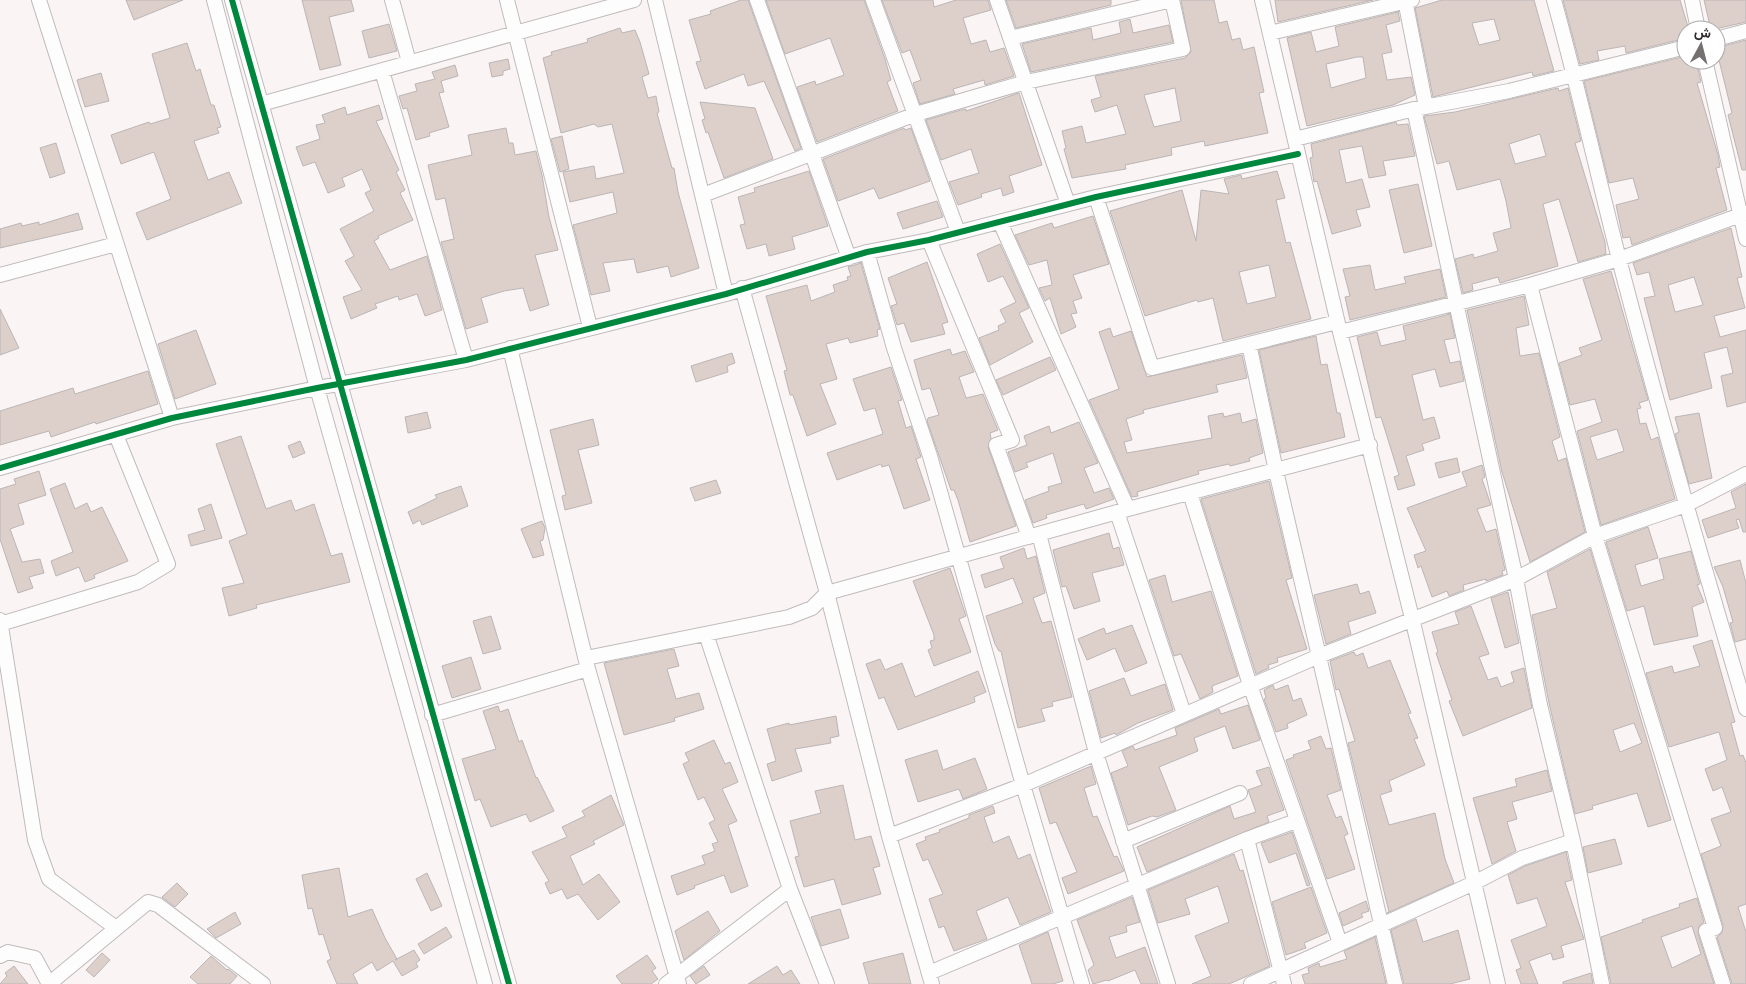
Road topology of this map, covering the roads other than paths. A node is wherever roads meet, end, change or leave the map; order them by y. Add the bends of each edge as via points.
1 (39, 0) edge
2 (214, 0) edge
3 (232, 0) edge
4 (392, 0) edge
5 (507, 0) edge
6 (634, 0) edge
7 (655, 0) edge
8 (757, 0) edge
9 (873, 0) edge
10 (997, 0) edge
11 (1172, 0) edge
12 (1262, 0) edge
13 (1554, 0) edge
14 (1692, 0) edge
15 (1407, 1) edge
16 (1696, 20) edge
17 (1746, 31) edge
18 (516, 33) junction
19 (1270, 33) junction
20 (1726, 36) edge
21 (1010, 38) junction
22 (1676, 49) edge
23 (409, 62) junction
24 (382, 70) junction
25 (1708, 70) edge
26 (1574, 73) junction
27 (1026, 82) junction
28 (261, 104) junction
29 (1420, 108) junction
30 (916, 114) junction
31 (1295, 139) junction
32 (814, 154) junction
33 (1298, 154) junction
34 (702, 195) junction
35 (1096, 197) junction
36 (1068, 204) junction
37 (1744, 214) edge
38 (1000, 222) junction
39 (958, 232) junction
40 (1746, 239) edge
41 (929, 240) junction
42 (116, 244) junction
43 (867, 252) junction
44 (849, 258) junction
45 (1619, 259) junction
46 (0, 275) edge
47 (1530, 285) junction
48 (742, 288) junction
49 (726, 294) junction
50 (1455, 302) junction
51 (590, 327) junction
52 (1339, 327) junction
53 (1249, 344) junction
54 (510, 348) junction
55 (466, 360) junction
56 (340, 383) junction
57 (317, 388) junction
58 (172, 418) junction
59 (116, 435) junction
60 (1370, 445) junction
61 (0, 468) edge
62 (1276, 471) junction
63 (1746, 474) edge
64 (1190, 493) junction
65 (1686, 505) junction
66 (1123, 510) junction
67 (1034, 536) junction
68 (1595, 536) junction
69 (958, 558) junction
70 (1516, 579) junction
71 (827, 593) junction
72 (1412, 618) junction
73 (0, 620) edge
74 (0, 624) edge
75 (706, 634) junction
76 (1320, 656) junction
77 (587, 663) junction
78 (1250, 685) junction
79 (1746, 709) edge
80 (432, 714) junction
81 (1184, 714) junction
82 (1096, 753) junction
83 (1023, 785) junction
84 (1240, 793) dead end
85 (1296, 821) junction
86 (889, 836) junction
87 (1247, 839) junction
88 (1122, 841) junction
89 (1573, 841) junction
90 (1474, 883) junction
91 (1136, 886) junction
92 (790, 889) junction
93 (1062, 918) junction
94 (1382, 924) junction
95 (116, 928) junction
96 (1340, 943) junction
97 (0, 956) edge
98 (1282, 977) edge
99 (931, 979) edge
100 (673, 981) edge
101 (49, 984) edge
102 (263, 984) edge
103 (485, 984) edge
104 (509, 984) edge
105 (827, 984) edge
106 (1082, 984) edge
107 (1168, 984) edge
108 (1251, 984) edge
109 (1395, 984) edge
110 (1498, 984) edge
111 (1602, 984) edge
112 (1723, 984) edge

1 - 42 street
2 - 57 street
3 - 28 street
4 - 23 street
5 - 18 street
6 - 18 street
7 - 34 street
8 - 32 street
9 - 30 street
10 - 21 street
11 - 21 street
11 - 27 street via 1183,49
12 - 19 street
13 - 26 street
14 - 16 street
15 - 19 street
15 - 29 street
17 - 20 street
18 - 23 street
18 - 51 street
19 - 31 street
21 - 27 street
22 - 26 street
23 - 24 street
24 - 28 street
24 - 55 street
25 - 37 street
26 - 29 street via 1509,91
26 - 45 street
27 - 30 street
27 - 36 street
28 - 56 street
29 - 31 street
29 - 50 street
30 - 32 street
30 - 39 street
31 - 33 street
32 - 34 street
32 - 44 street
33 - 35 street
33 - 52 street
34 - 49 street
35 - 36 street
35 - 53 street via 1152,368
36 - 38 street
37 - 40 street
37 - 45 street
38 - 39 street
38 - 66 street
39 - 41 street
41 - 43 street
41 - 67 street via 1012,440 996,445
42 - 46 street
42 - 58 street
43 - 44 street
43 - 69 street
44 - 48 street
45 - 47 street
45 - 65 street
47 - 50 street
47 - 68 street
48 - 49 street
48 - 71 street
49 - 51 street
50 - 52 street
50 - 70 street
51 - 54 street
52 - 53 street
52 - 60 street
53 - 62 street
54 - 55 street
54 - 77 street
55 - 56 street
56 - 57 street
56 - 80 street
57 - 58 street
57 - 103 street
58 - 59 street
59 - 61 street
59 - 74 street via 168,564 138,582
60 - 62 street
60 - 72 street
62 - 64 street
62 - 76 street
63 - 65 street
64 - 66 street
64 - 78 street
65 - 68 street
65 - 79 street
66 - 67 street
66 - 81 street
67 - 69 street
67 - 82 street
68 - 70 street
68 - 112 street via 1715,928 1706,931
69 - 71 street
69 - 83 street
70 - 72 street
70 - 89 street via 1540,705
71 - 75 street via 812,608 789,617
71 - 86 street
72 - 76 street
72 - 90 street
73 - 74 street
74 - 95 street via 40,856 50,879
75 - 77 street
75 - 92 street
76 - 78 street
76 - 94 street
77 - 80 street
77 - 100 street
78 - 81 street
78 - 85 street
80 - 104 street
81 - 82 street
82 - 83 street
82 - 88 street
83 - 86 street
83 - 93 street
84 - 88 street
85 - 87 street
85 - 96 street
86 - 99 street
87 - 91 street
87 - 98 street
88 - 91 street
89 - 90 street via 1522,858
89 - 111 street
90 - 94 street
90 - 110 street
91 - 93 street
91 - 107 street
92 - 100 street
92 - 105 street
93 - 99 street
93 - 106 street
94 - 96 street
94 - 109 street
95 - 101 street
95 - 102 street via 148,902 158,905
96 - 98 street
97 - 101 street via 8,952 35,958
98 - 108 street

